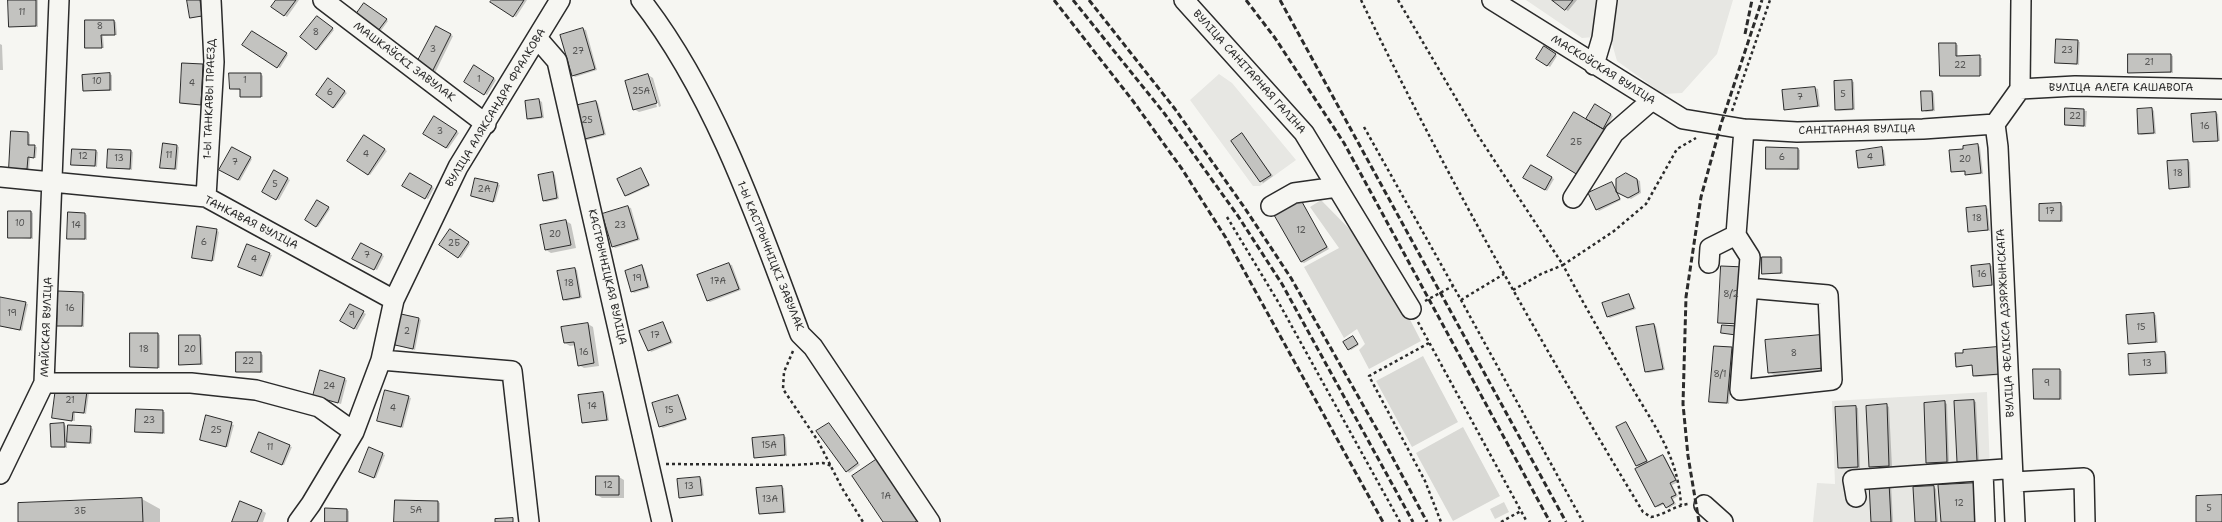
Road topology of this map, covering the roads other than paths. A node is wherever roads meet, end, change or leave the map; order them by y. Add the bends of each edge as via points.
1 (59, 0) edge
2 (211, 0) edge
3 (323, 0) edge
4 (560, 0) edge
5 (641, 0) edge
6 (1184, 0) edge
7 (1492, 0) edge
8 (1607, 0) edge
9 (2020, 0) edge
10 (537, 38) junction
11 (1594, 65) junction
12 (2020, 89) junction
13 (2222, 89) edge
14 (1652, 100) junction
15 (486, 124) junction
16 (1995, 124) junction
17 (1731, 126) junction
18 (0, 177) edge
19 (52, 182) junction
20 (1337, 186) junction
21 (206, 197) junction
22 (1573, 198) dead end
23 (1271, 206) dead end
24 (1736, 235) junction
25 (1709, 264) dead end
26 (1748, 288) junction
27 (394, 300) junction
28 (1411, 309) road end
29 (381, 360) junction
30 (44, 383) junction
31 (354, 432) junction
32 (1983, 472) junction
33 (0, 474) edge
34 (2009, 476) junction
35 (1856, 497) dead end
36 (1704, 505) road end
37 (298, 522) edge
38 (529, 522) edge
39 (662, 522) edge
40 (930, 522) edge
41 (1723, 522) edge
42 (1985, 522) edge
43 (2015, 522) edge
44 (2085, 522) edge

1 - 19 street, МАЙСКАЯ ВУЛІЦА
2 - 21 street, 1-Ы ТАНКАВЫ ПРАЕЗД via 214,62
3 - 15 street, МАШКАЎСКІ ЗАВУЛАК
4 - 10 street, ВУЛІЦА АЛЯКСАНДРА ФРАЛКОВА
5 - 40 street, 1-Ы КАСТРЫЧНІЦКІ ЗАВУЛАК via 662,28 699,88 759,224 800,334 813,347
6 - 20 street, ВУЛІЦА САНІТАРНАЯ ГАЛІНА via 1304,133
7 - 11 street, МАСКОЎСКАЯ ВУЛІЦА
8 - 11 street via 1602,38
9 - 12 street
10 - 15 street, ВУЛІЦА АЛЯКСАНДРА ФРАЛКОВА
10 - 39 street, КАСТРЫЧНІЦКАЯ ВУЛІЦА via 556,61
11 - 14 street, МАСКОЎСКАЯ ВУЛІЦА
12 - 13 street, ВУЛІЦА АЛЕГА КАШАВОГА via 2075,86
12 - 16 street
14 - 17 street, МАСКОЎСКАЯ ВУЛІЦА via 1683,119
14 - 22 street via 1614,133
15 - 27 street, ВУЛІЦА АЛЯКСАНДРА ФРАЛКОВА via 458,167
16 - 17 street, САНІТАРНАЯ ВУЛІЦА via 1923,129 1797,132
16 - 34 street, ВУЛІЦА ФЕЛІКСА ДЗЯРЖЫНСКАГА via 1998,147
17 - 24 street
18 - 19 street, ТАНКАВАЯ ВУЛІЦА
19 - 21 street, ТАНКАВАЯ ВУЛІЦА
19 - 30 street, МАЙСКАЯ ВУЛІЦА
20 - 23 street via 1294,193
20 - 28 street, ВУЛІЦА САНІТАРНАЯ ГАЛІНА
21 - 27 street, ТАНКАВАЯ ВУЛІЦА
24 - 25 street via 1710,248
24 - 26 street via 1750,257
26 - 26 street via 1740,390 1832,380 1828,294
27 - 29 street, ВУЛІЦА АЛЯКСАНДРА ФРАЛКОВА
29 - 31 street, ВУЛІЦА АЛЯКСАНДРА ФРАЛКОВА
29 - 38 street via 512,371
30 - 31 street, МАЙСКАЯ ВУЛІЦА via 191,383 256,390 319,407
30 - 33 street
31 - 37 street, ВУЛІЦА АЛЯКСАНДРА ФРАЛКОВА
32 - 34 street
32 - 35 street via 1853,480
32 - 42 street
34 - 43 street, ВУЛІЦА ФЕЛІКСА ДЗЯРЖЫНСКАГА
34 - 44 street via 2084,478
36 - 41 street

